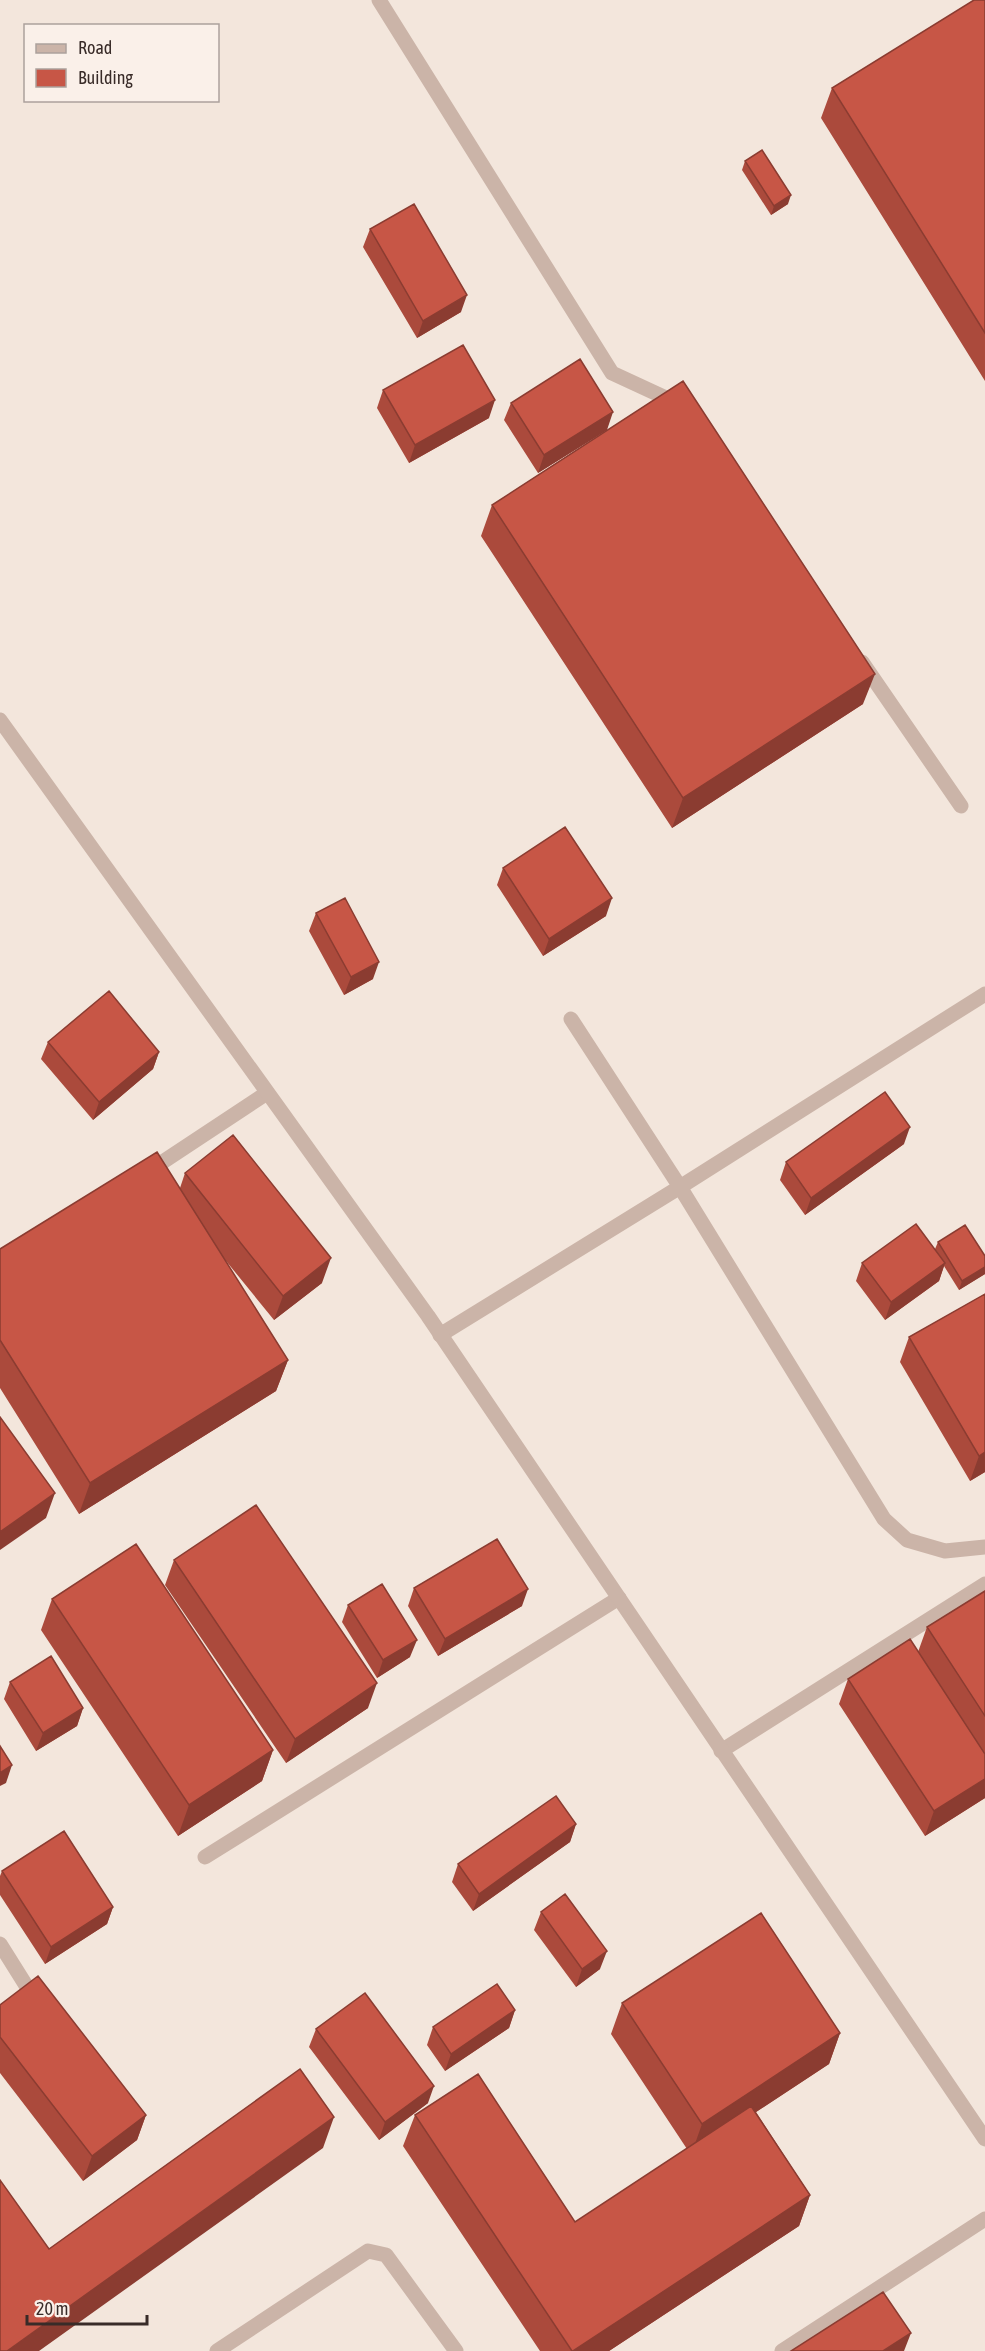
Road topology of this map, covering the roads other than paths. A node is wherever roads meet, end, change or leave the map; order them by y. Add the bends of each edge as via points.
1 (379, 0) edge
2 (689, 408) edge
3 (855, 651) edge
4 (0, 720) edge
5 (961, 806) dead end
6 (985, 994) edge
7 (571, 1019) dead end
8 (267, 1093) junction
9 (149, 1171) edge
10 (681, 1186) junction
11 (440, 1335) junction
12 (985, 1547) edge
13 (985, 1584) edge
14 (620, 1598) junction
15 (720, 1751) junction
16 (205, 1857) dead end
17 (0, 1944) edge
18 (0, 2016) edge
19 (982, 2130) edge
20 (985, 2219) edge
21 (217, 2351) edge
22 (456, 2351) edge
23 (782, 2351) edge

1 - 2 street via 612,373
3 - 5 street
4 - 8 street
6 - 10 street
7 - 10 street
8 - 9 street
8 - 11 street
10 - 11 street
10 - 12 street via 884,1519 916,1543 945,1551
11 - 14 street
13 - 15 street
14 - 15 street
14 - 16 street
15 - 19 street
17 - 18 street via 32,1995
20 - 23 street
21 - 22 street via 368,2252 386,2255

